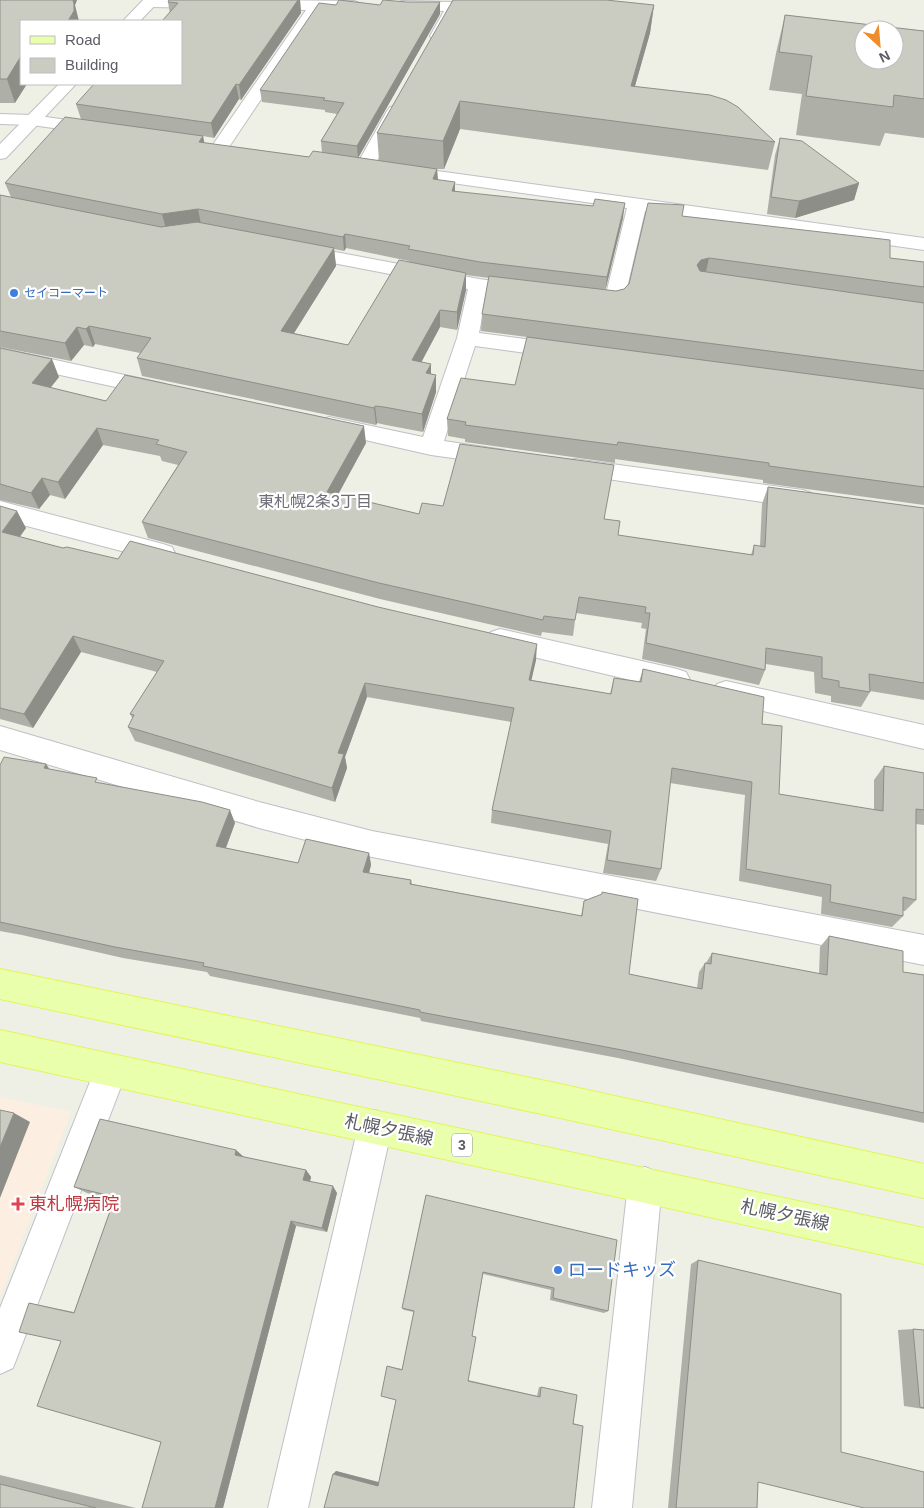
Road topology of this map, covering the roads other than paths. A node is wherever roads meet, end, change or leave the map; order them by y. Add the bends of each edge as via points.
1 (151, 1) edge
2 (227, 4) edge
3 (247, 4) edge
4 (317, 5) junction
5 (366, 6) edge
6 (385, 6) edge
7 (132, 20) edge
8 (430, 49) edge
9 (67, 85) edge
10 (403, 99) edge
11 (0, 119) edge
12 (32, 120) junction
13 (113, 131) edge
14 (202, 143) edge
15 (221, 146) junction
16 (240, 149) edge
17 (0, 154) edge
18 (346, 164) edge
19 (365, 166) junction
20 (637, 205) junction
21 (924, 244) edge
22 (278, 247) edge
23 (479, 285) junction
24 (467, 338) junction
25 (584, 353) edge
26 (0, 355) edge
27 (182, 394) edge
28 (306, 420) edge
29 (431, 447) junction
30 (519, 459) edge
31 (559, 465) edge
32 (825, 502) edge
33 (0, 510) edge
34 (181, 558) edge
35 (477, 634) edge
36 (924, 737) edge
37 (0, 738) edge
38 (924, 950) edge
39 (0, 984) edge
40 (0, 1046) edge
41 (111, 1071) junction
42 (375, 1127) junction
43 (924, 1181) edge
44 (645, 1184) junction
45 (924, 1246) edge
46 (0, 1355) edge
47 (288, 1508) edge
48 (612, 1508) edge

1 - 2 street
1 - 7 street
3 - 4 street
4 - 5 street
4 - 15 street
6 - 8 street via 454,7
9 - 12 street
10 - 19 street
11 - 12 street
12 - 13 street
12 - 17 street
14 - 15 street
15 - 16 street
18 - 19 street
19 - 20 street
20 - 21 street
20 - 23 street via 614,301
22 - 23 street
23 - 24 street
24 - 25 street
24 - 29 street
26 - 27 street
28 - 29 street
29 - 30 street
31 - 32 street
33 - 34 street
35 - 36 street
37 - 38 street via 259,815 372,844
39 - 43 main road
40 - 41 main road, 札幌夕張線 / 3
41 - 42 main road, 札幌夕張線 / 3
41 - 46 street
42 - 44 main road, 札幌夕張線 / 3
42 - 47 street
44 - 45 main road, 札幌夕張線 / 3
44 - 48 street

